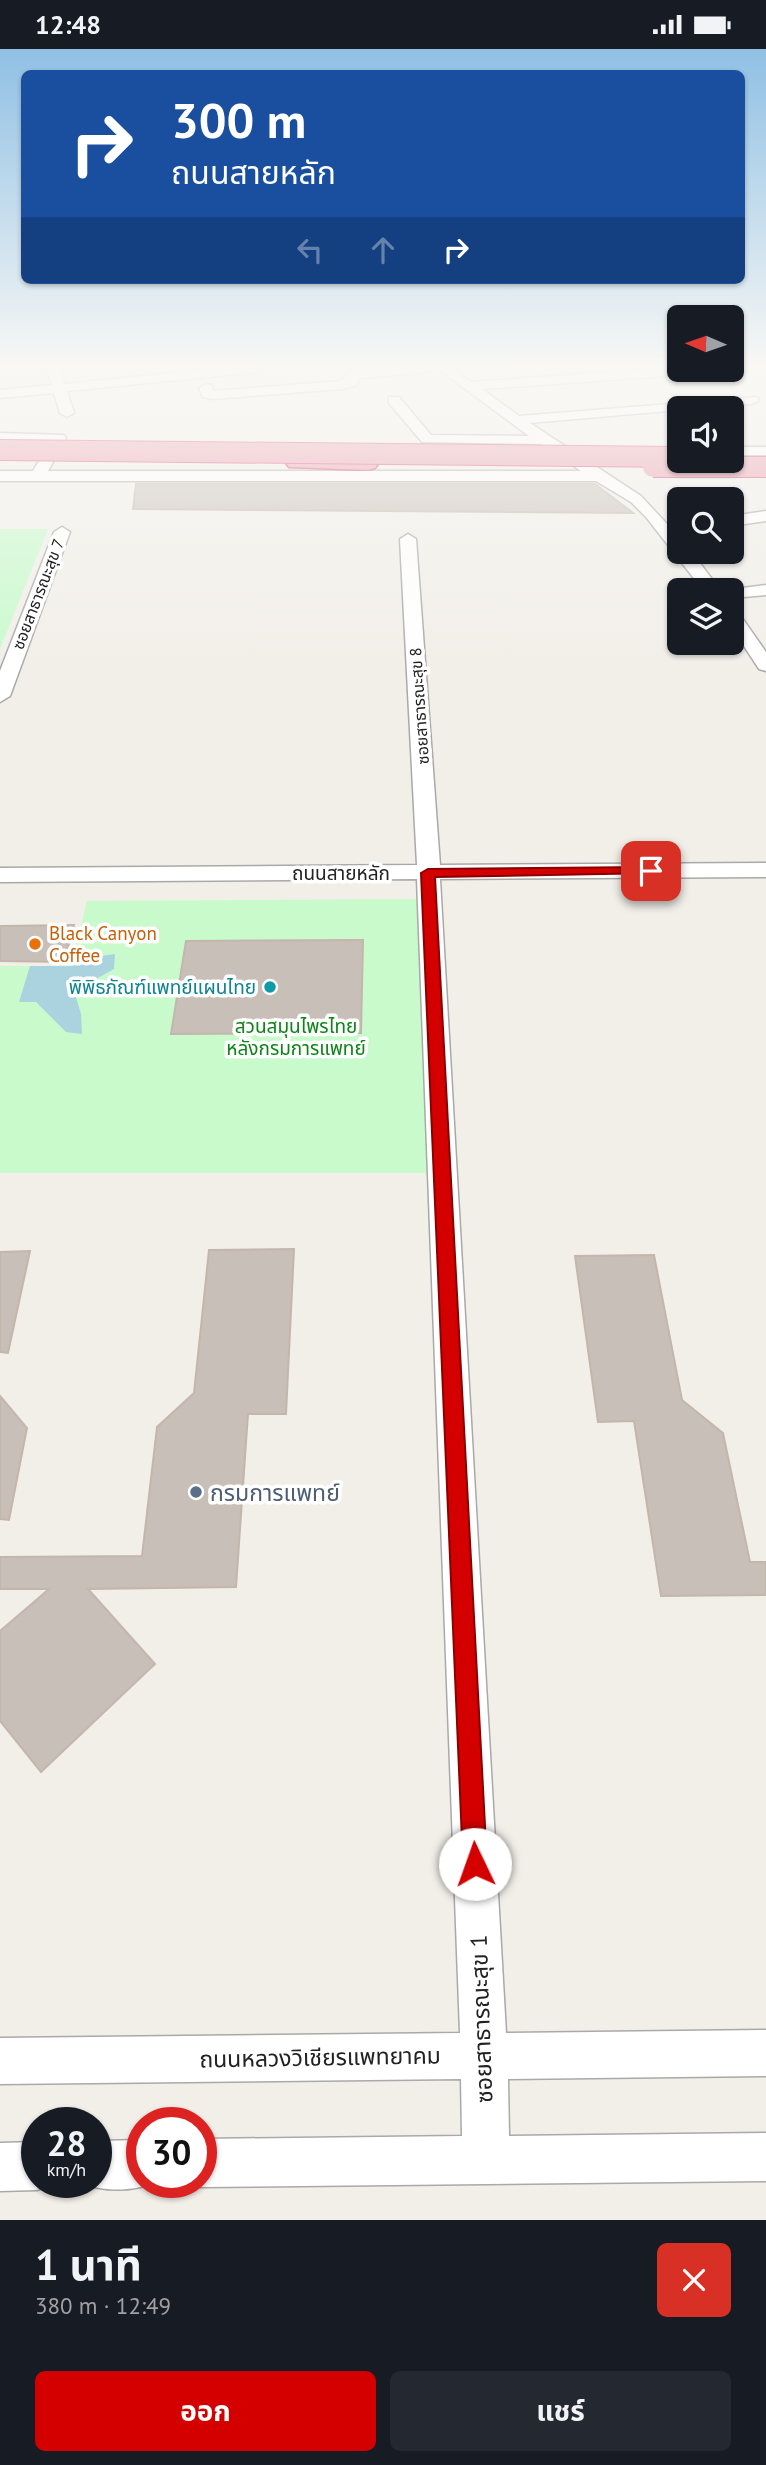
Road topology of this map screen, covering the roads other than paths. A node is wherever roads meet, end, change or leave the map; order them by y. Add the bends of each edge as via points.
1 (42, 469) edge
2 (140, 469) edge
3 (589, 469) edge
4 (0, 470) edge
5 (0, 476) edge
6 (38, 476) junction
7 (598, 476) junction
8 (766, 516) edge
9 (744, 519) edge
10 (667, 524) edge
11 (62, 532) dead end
12 (408, 539) dead end
13 (691, 564) edge
14 (702, 578) edge
15 (766, 590) edge
16 (744, 592) edge
17 (744, 629) edge
18 (759, 645) edge
19 (766, 664) edge
20 (0, 696) edge
21 (766, 870) edge
22 (428, 873) junction
23 (0, 875) edge
24 (766, 2053) edge
25 (484, 2055) junction
26 (0, 2061) edge
27 (766, 2157) edge
28 (485, 2158) junction
29 (217, 2163) edge
30 (21, 2166) edge
31 (0, 2167) edge

1 - 6 street
2 - 4 highway
3 - 7 street
5 - 6 street
6 - 7 street
7 - 10 street
8 - 9 street
11 - 20 street, ซอยสาธารณะสุข 7
12 - 22 street, ซอยสาธารณะสุข 8
13 - 14 street
15 - 16 street
17 - 18 street
18 - 19 street
21 - 22 street, ถนนสายหลัก
22 - 23 street, ถนนสายหลัก
22 - 25 street, ซอยสาธารณะสุข 1
24 - 25 street, ถนนหลวงวิเชียรแพทยาคม
25 - 26 street, ถนนหลวงวิเชียรแพทยาคม
25 - 28 street, ซอยสาธารณะสุข 1
27 - 28 street
28 - 29 street
30 - 31 street

